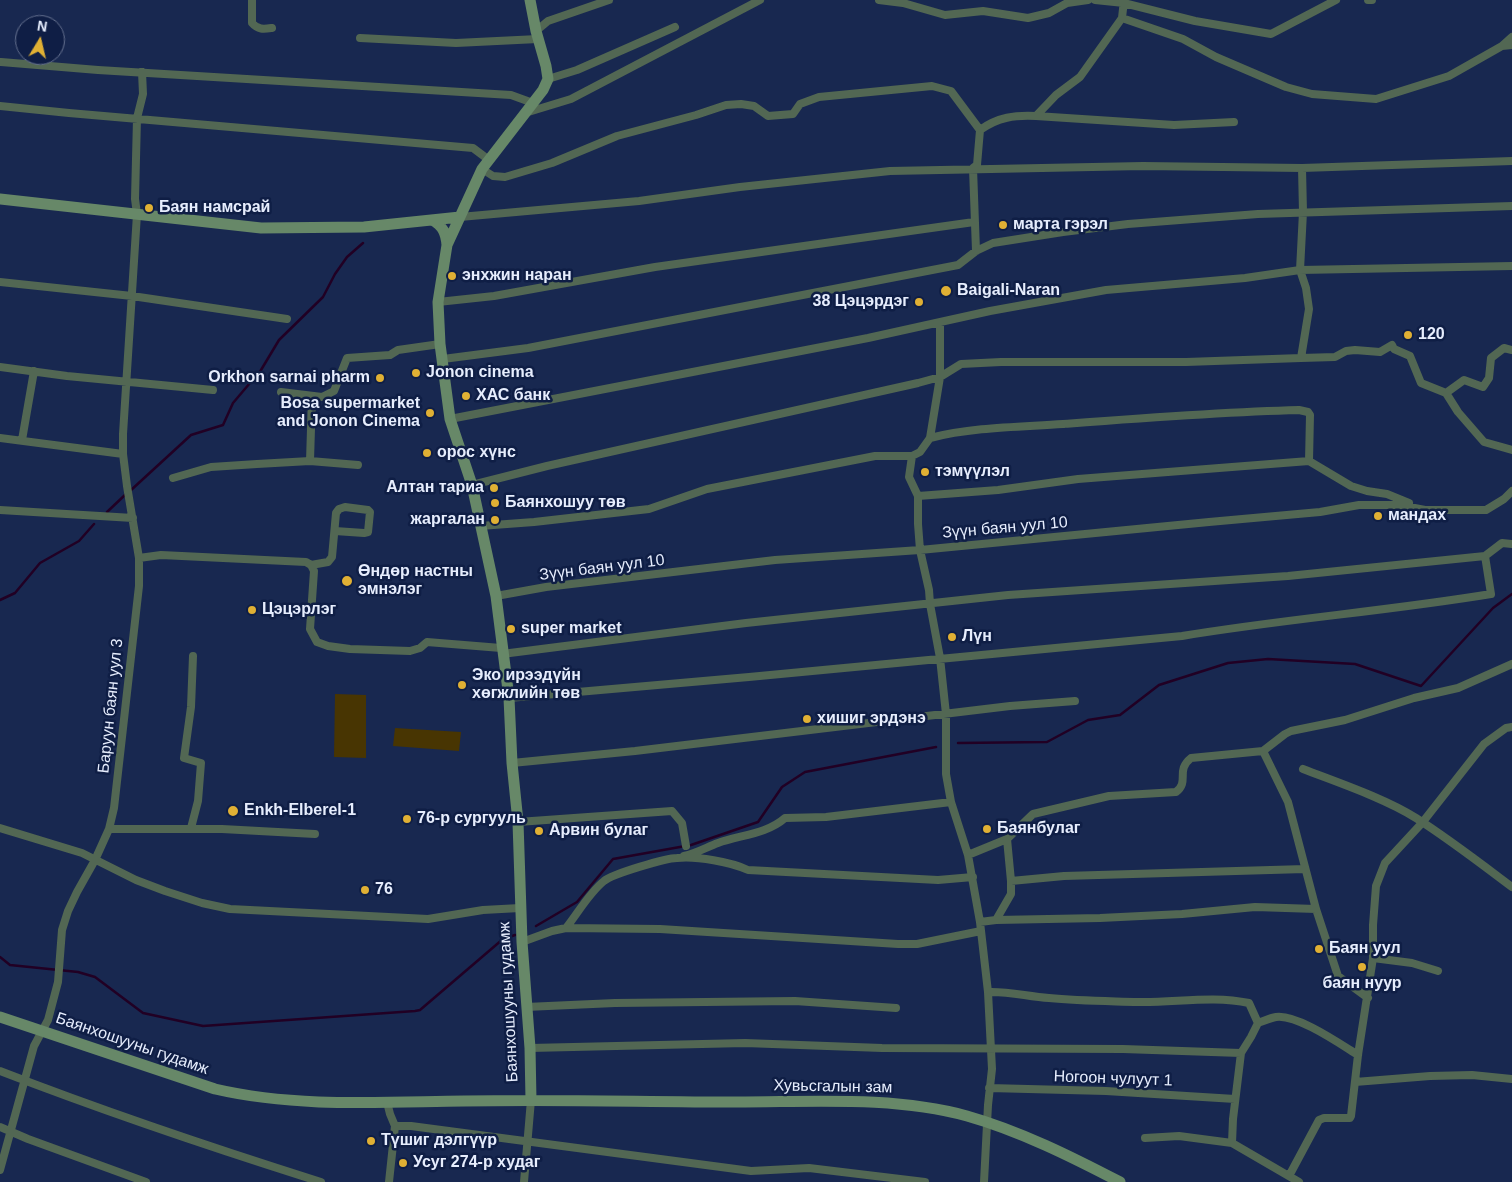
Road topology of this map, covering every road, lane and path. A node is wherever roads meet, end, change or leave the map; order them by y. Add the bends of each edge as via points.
1 (252, 0) edge
2 (530, 0) edge
3 (609, 0) edge
4 (760, 0) edge
5 (879, 0) edge
6 (1088, 0) edge
7 (1095, 0) edge
8 (1336, 0) edge
9 (1124, 2) edge
10 (745, 4) edge
11 (1321, 4) edge
12 (1122, 18) junction
13 (675, 27) dead end
14 (272, 28) dead end
15 (537, 35) junction
16 (1512, 37) edge
17 (360, 38) dead end
18 (1512, 45) edge
19 (1502, 46) junction
20 (1, 62) edge
21 (142, 72) junction
22 (548, 79) junction
23 (533, 103) junction
24 (0, 106) edge
25 (523, 114) junction
26 (1036, 116) junction
27 (137, 118) junction
28 (1234, 122) dead end
29 (980, 130) junction
30 (1512, 161) edge
31 (485, 165) junction
32 (973, 168) junction
33 (1302, 168) junction
34 (0, 198) edge
35 (1512, 206) edge
36 (1303, 212) junction
37 (137, 214) junction
38 (460, 217) junction
39 (432, 220) junction
40 (974, 222) junction
41 (446, 245) junction
42 (976, 252) junction
43 (1512, 266) edge
44 (1300, 270) junction
45 (0, 282) edge
46 (132, 296) junction
47 (438, 302) junction
48 (287, 319) dead end
49 (940, 323) junction
50 (440, 344) junction
51 (1512, 350) edge
52 (1301, 358) junction
53 (443, 359) junction
54 (0, 367) edge
55 (34, 371) junction
56 (940, 377) junction
57 (126, 381) junction
58 (213, 390) dead end
59 (281, 392) dead end
60 (1446, 393) junction
61 (312, 396) junction
62 (450, 419) junction
63 (0, 438) edge
64 (930, 438) junction
65 (22, 440) junction
66 (1512, 450) edge
67 (124, 454) junction
68 (912, 456) junction
69 (310, 461) junction
70 (1309, 461) junction
71 (358, 465) dead end
72 (173, 478) dead end
73 (472, 485) junction
74 (1367, 491) junction
75 (1512, 491) edge
76 (918, 496) junction
77 (1358, 505) junction
78 (0, 510) edge
79 (1425, 510) junction
80 (133, 518) junction
81 (480, 526) junction
82 (334, 532) junction
83 (1512, 544) edge
84 (920, 550) junction
85 (1484, 556) junction
86 (139, 558) junction
87 (311, 565) junction
88 (496, 596) junction
89 (930, 604) junction
90 (502, 651) junction
91 (193, 656) dead end
92 (940, 658) junction
93 (1512, 664) edge
94 (508, 698) junction
95 (1075, 701) dead end
96 (946, 714) junction
97 (1512, 727) edge
98 (1263, 751) junction
99 (512, 763) junction
100 (1303, 769) dead end
101 (951, 802) junction
102 (518, 822) junction
103 (1422, 823) junction
104 (0, 828) edge
105 (191, 828) junction
106 (109, 829) junction
107 (316, 834) dead end
108 (1006, 840) junction
109 (686, 846) dead end
110 (968, 854) junction
111 (676, 858) junction
112 (95, 860) junction
113 (1305, 869) junction
114 (973, 876) junction
115 (1012, 881) junction
116 (1512, 887) edge
117 (520, 908) junction
118 (1316, 910) junction
119 (996, 920) junction
120 (980, 922) junction
121 (566, 928) junction
122 (981, 931) junction
123 (522, 935) junction
124 (1373, 958) junction
125 (1438, 971) dead end
126 (988, 992) junction
127 (1368, 998) junction
128 (526, 1006) junction
129 (896, 1008) dead end
130 (0, 1017) edge
131 (1258, 1023) junction
132 (42, 1031) junction
133 (530, 1048) junction
134 (992, 1049) junction
135 (1240, 1053) junction
136 (1358, 1055) junction
137 (0, 1071) edge
138 (1512, 1079) edge
139 (25, 1081) junction
140 (1355, 1082) junction
141 (989, 1088) junction
142 (1235, 1098) junction
143 (531, 1100) junction
144 (387, 1102) junction
145 (988, 1123) junction
146 (395, 1126) junction
147 (0, 1127) edge
148 (10, 1131) junction
149 (1145, 1138) dead end
150 (528, 1142) junction
151 (1232, 1143) junction
152 (0, 1170) edge
153 (1290, 1176) junction
154 (146, 1182) edge
155 (321, 1182) edge
156 (389, 1182) edge
157 (524, 1182) edge
158 (925, 1182) edge
159 (984, 1182) edge
160 (1120, 1182) edge
161 (1298, 1182) edge

1 - 14 street via 252,23 256,28
2 - 15 street
3 - 15 street via 548,21
4 - 10 street
5 - 6 street via 946,15 982,11 1028,18 1049,13 1067,3
7 - 9 street
8 - 11 street
9 - 11 street via 1195,21 1271,34
9 - 12 street
10 - 25 street via 571,99
12 - 19 street via 1183,39 1286,87 1312,94 1376,99 1449,76
12 - 26 street via 1080,77
13 - 22 street via 577,70
15 - 17 street via 456,43
15 - 22 street
16 - 19 street
18 - 19 street
20 - 21 street
21 - 23 street via 511,95
21 - 27 street, Баруун баян уул 3 via 143,94
22 - 23 street
23 - 25 street
24 - 27 street
25 - 31 street
26 - 28 street via 1174,125
26 - 29 street via 1012,116 990,122
27 - 31 street via 473,148
27 - 37 street, Баруун баян уул 3 via 134,198
29 - 31 street via 951,91 932,86 819,97 800,104 794,114 778,116 768,116 754,106 726,105 617,136 552,163 505,177 493,176
29 - 32 street via 978,165
30 - 33 street
31 - 38 street
32 - 33 street
32 - 38 street via 890,170 640,201
32 - 40 street
33 - 36 street
34 - 37 street
35 - 36 street
36 - 42 street via 1206,217 1063,232 993,243
36 - 44 street
37 - 39 street via 261,228 364,227
37 - 46 street, Баруун баян уул 3
38 - 39 street
38 - 41 street
39 - 41 street via 444,230
40 - 42 street
40 - 47 street via 655,266 494,296
41 - 47 street, Баянхошууны гудамж
42 - 53 street via 958,265 528,348
43 - 44 street
44 - 49 street via 1106,290
44 - 52 street via 1309,310
45 - 46 street
46 - 48 street
46 - 57 street, Баруун баян уул 3
47 - 50 street, Баянхошууны гудамж
49 - 56 street
49 - 62 street
50 - 53 street, Баянхошууны гудамж
50 - 61 street via 398,350 390,355 347,358 334,391 322,397
51 - 60 street via 1504,348 1491,358 1489,378 1483,387 1464,380
52 - 56 street via 961,364
52 - 60 street via 1335,357 1355,350 1380,352 1392,345 1410,356 1420,383
53 - 62 street, Баянхошууны гудамж
54 - 55 street
55 - 57 street
55 - 65 street
56 - 64 street
56 - 73 street
57 - 58 street
57 - 67 street, Баруун баян уул 3
59 - 61 street
60 - 66 street via 1484,442
61 - 69 street
62 - 73 street, Баянхошууны гудамж
63 - 65 street
64 - 68 street via 920,452
64 - 70 street via 1067,423 1299,410 1310,415
65 - 67 street
67 - 80 street, Баруун баян уул 3
68 - 76 street via 908,477
68 - 81 street via 875,456 707,489 649,509
69 - 71 street
69 - 72 street via 211,467
70 - 74 street via 1351,486
70 - 76 street
73 - 81 street, Баянхошууны гудамж
74 - 77 street
74 - 79 street via 1387,494
75 - 79 street, Зүүн баян уул 10 via 1486,510
76 - 84 street
77 - 79 street, Зүүн баян уул 10 via 1399,504
77 - 84 street, Зүүн баян уул 10 via 1320,512
78 - 80 street
80 - 86 street, Баруун баян уул 3
81 - 88 street, Баянхошууны гудамж
82 - 82 street via 339,509 370,512 368,532
82 - 87 street via 332,557 328,562
83 - 85 street via 1502,543
84 - 88 street, Зүүн баян уул 10 via 775,560 546,587
84 - 89 street
85 - 89 street via 1288,576 1096,588
85 - 92 street via 1491,594 1182,636
86 - 87 street via 161,555 306,562
86 - 106 street, Баруун баян уул 3 via 139,586
87 - 90 street via 314,571 310,629 317,642 350,649 410,651 427,642
88 - 90 street, Баянхошууны гудамж
89 - 90 street
89 - 92 street
90 - 94 street, Баянхошууны гудамж
91 - 105 street via 184,758 200,763 198,801
92 - 94 street
92 - 96 street
93 - 98 street via 1458,688 1291,732
94 - 99 street, Баянхошууны гудамж
95 - 96 street
96 - 99 street
96 - 101 street via 946,774
97 - 103 street via 1484,744
98 - 108 street via 1191,758 1185,763 1183,784 1176,792 1109,796 1033,814
98 - 113 street via 1288,802
99 - 102 street, Баянхошууны гудамж
100 - 103 street via 1369,795
101 - 110 street
101 - 111 street via 826,817 785,818 777,825
102 - 109 street via 672,812 682,823
102 - 117 street, Баянхошууны гудамж
103 - 116 street
103 - 124 street via 1385,863 1376,886
104 - 112 street
105 - 106 street
105 - 107 street
106 - 112 street, Баруун баян уул 3
108 - 110 street
108 - 115 street
110 - 114 street
111 - 114 street via 736,864 748,870 938,880
111 - 121 street via 605,880
112 - 117 street via 165,891 230,909 428,919 482,910
112 - 132 street, Баруун баян уул 3 via 68,911 62,930 58,982
113 - 115 street via 1064,876
113 - 118 street
114 - 120 street
115 - 119 street via 1011,894
117 - 123 street, Баянхошууны гудамж
118 - 119 street via 1255,908 1118,917
118 - 127 street via 1338,976
119 - 120 street
120 - 122 street
121 - 122 street via 660,929 898,944 917,944
121 - 123 street
122 - 126 street
123 - 128 street, Баянхошууны гудамж
124 - 125 street via 1412,962
124 - 127 street
126 - 131 street via 1160,1003 1240,1001 1249,1003
126 - 134 street
127 - 136 street
128 - 129 street via 795,1002
128 - 133 street, Баянхошууны гудамж
130 - 132 street, Баянхошууны гудамж
131 - 135 street
131 - 136 street via 1277,1017 1290,1018
132 - 139 street, Баруун баян уул 3 via 34,1046
132 - 144 street, Баянхошууны гудамж via 232,1093 287,1101
133 - 134 street via 746,1043
133 - 143 street, Баянхошууны гудамж
134 - 135 street
134 - 141 street
135 - 142 street
136 - 140 street
137 - 139 street
138 - 140 street via 1472,1075
139 - 148 street, Баруун баян уул 3
139 - 155 street via 209,1147
140 - 153 street via 1350,1118 1319,1120
141 - 142 street, Ногоон чулуут 1
141 - 145 street
142 - 151 street
143 - 144 street, Баянхошууны гудамж
143 - 145 street, Хувьсгалын зам via 870,1102 928,1108
143 - 150 street
144 - 146 street
145 - 159 street
145 - 160 street, Хувьсгалын зам
146 - 150 street
146 - 156 street
147 - 148 street
148 - 152 street, Баруун баян уул 3
148 - 154 street
149 - 151 street via 1179,1136
150 - 157 street
150 - 158 street via 751,1171 809,1168
151 - 153 street
153 - 161 street

